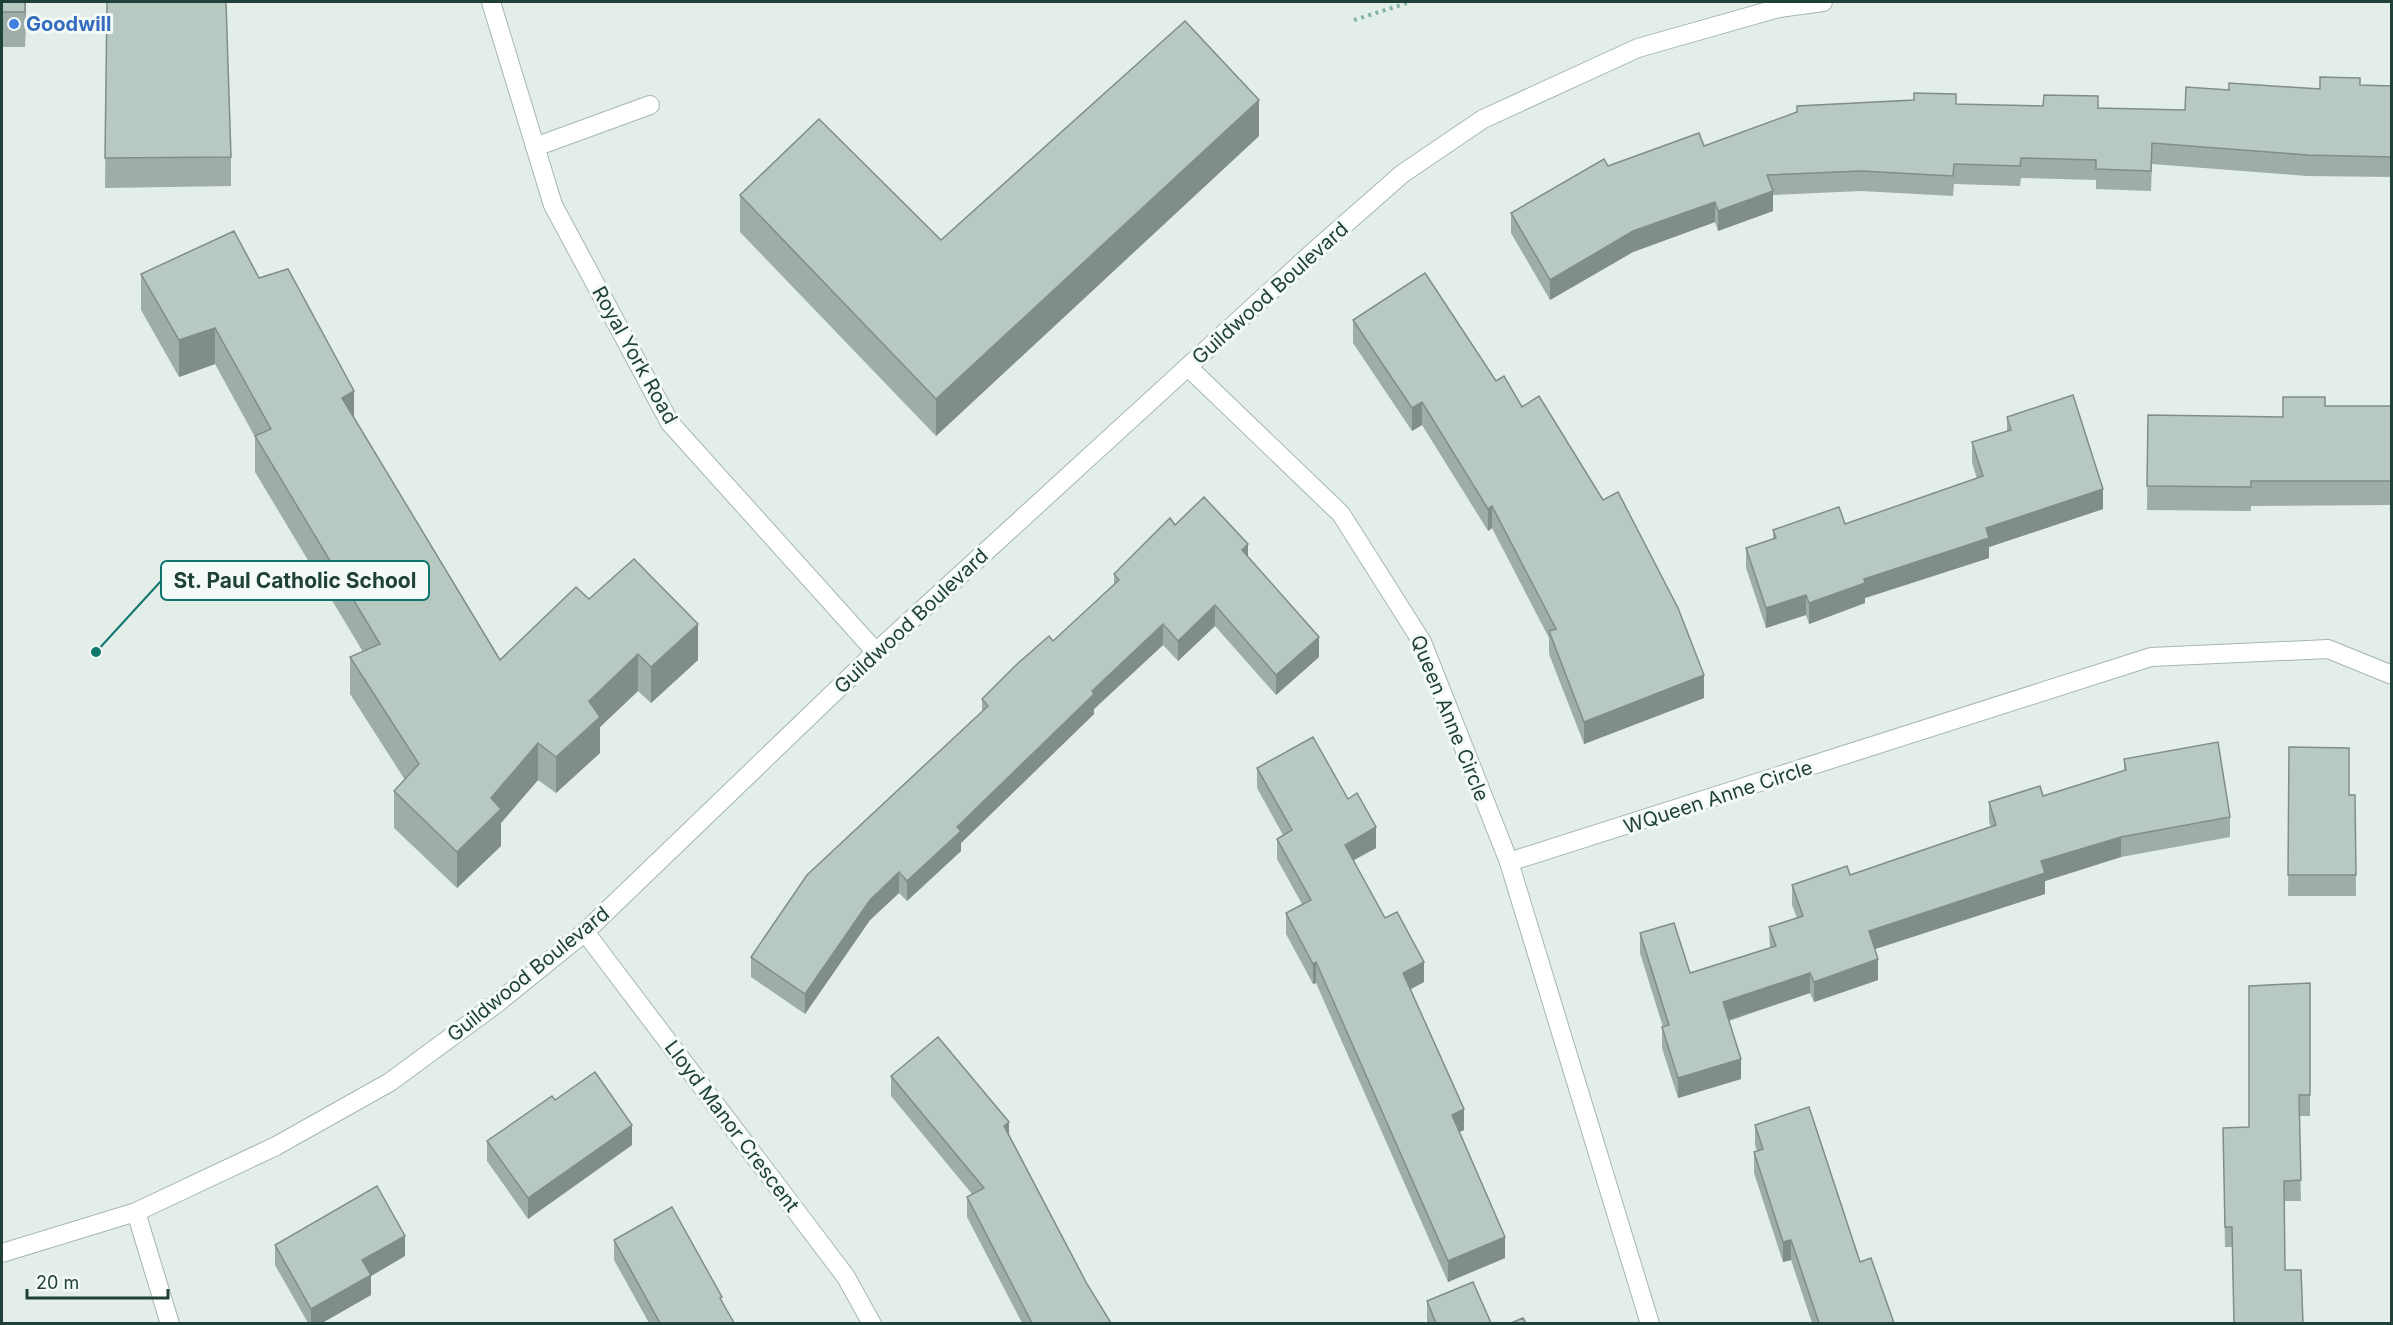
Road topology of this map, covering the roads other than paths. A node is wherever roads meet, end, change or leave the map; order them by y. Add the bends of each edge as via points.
1 (491, 2) edge
2 (1823, 2) edge
3 (650, 105) dead end
4 (535, 147) junction
5 (1188, 368) junction
6 (876, 652) junction
7 (2391, 675) edge
8 (1509, 862) junction
9 (585, 932) junction
10 (136, 1212) junction
11 (2, 1253) edge
12 (170, 1323) edge
13 (872, 1323) edge
14 (1650, 1323) edge

1 - 4 street, Royal York Road
2 - 5 street, Guildwood Boulevard via 1779,8 1638,48 1483,118 1402,174
3 - 4 street
4 - 6 street, Royal York Road via 554,205 670,423
5 - 6 street, Guildwood Boulevard
5 - 8 street, Queen Anne Circle via 1341,514 1422,642
6 - 9 street, Guildwood Boulevard
7 - 8 street, WQueen Anne Circle via 2328,649 2151,657
8 - 14 street
9 - 10 street, Guildwood Boulevard via 390,1082 276,1146
9 - 13 street, Lloyd Manor Crescent via 846,1277
10 - 11 street, Guildwood Boulevard
10 - 12 street

